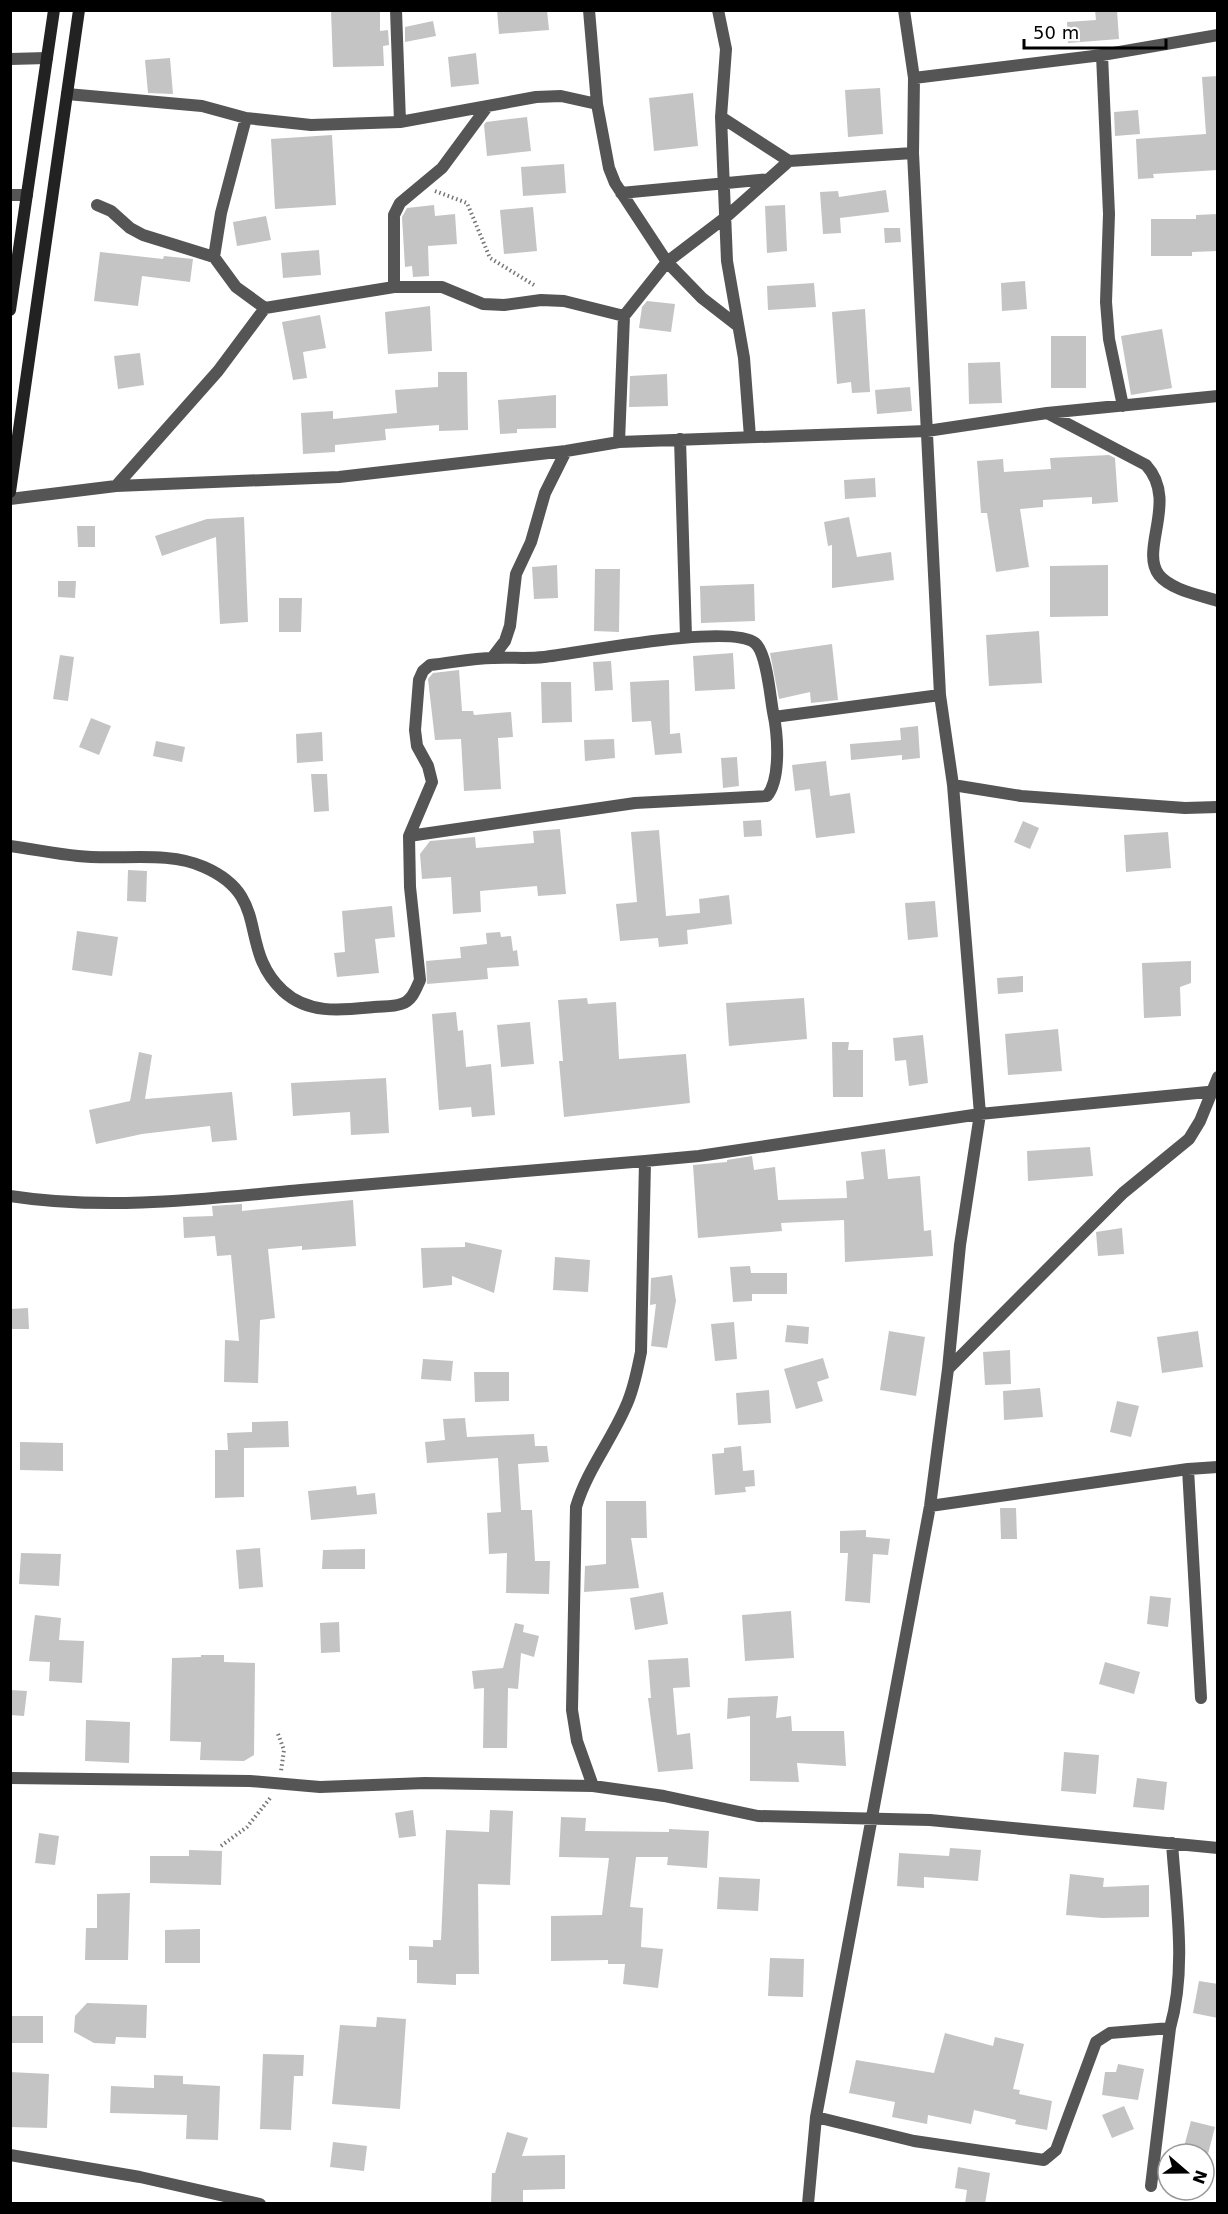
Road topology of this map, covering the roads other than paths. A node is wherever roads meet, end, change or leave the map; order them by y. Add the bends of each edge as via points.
1 (54, 10) edge
2 (79, 10) edge
3 (396, 10) edge
4 (589, 10) edge
5 (718, 10) edge
6 (904, 10) edge
7 (1218, 35) edge
8 (1102, 55) junction
9 (47, 57) junction
10 (10, 59) edge
11 (914, 78) junction
12 (67, 94) junction
13 (597, 104) junction
14 (487, 107) junction
15 (721, 117) junction
16 (246, 118) junction
17 (400, 122) junction
18 (913, 153) junction
19 (789, 161) junction
20 (769, 179) junction
21 (724, 183) junction
22 (621, 193) junction
23 (10, 195) edge
24 (27, 195) junction
25 (97, 205) dead end
26 (726, 217) junction
27 (214, 257) junction
28 (667, 262) junction
29 (394, 287) junction
30 (265, 308) junction
31 (10, 310) edge
32 (624, 316) junction
33 (738, 326) junction
34 (1218, 396) edge
35 (1123, 406) junction
36 (1047, 413) junction
37 (927, 431) junction
38 (750, 437) junction
39 (680, 439) junction
40 (619, 442) junction
41 (566, 451) junction
42 (116, 486) junction
43 (10, 492) edge
44 (10, 499) edge
45 (1218, 602) edge
46 (686, 637) junction
47 (492, 658) junction
48 (940, 695) junction
49 (774, 717) junction
50 (953, 785) junction
51 (1218, 807) edge
52 (409, 836) junction
53 (10, 846) edge
54 (1218, 1077) edge
55 (1214, 1091) edge
56 (980, 1114) junction
57 (645, 1161) junction
58 (10, 1196) edge
59 (948, 1369) junction
60 (1218, 1467) edge
61 (1188, 1469) junction
62 (930, 1506) junction
63 (1202, 1698) dead end
64 (10, 1778) edge
65 (593, 1786) junction
66 (872, 1820) junction
67 (1172, 1843) junction
68 (1218, 1848) edge
69 (1170, 2028) junction
70 (816, 2117) junction
71 (10, 2155) edge
72 (1151, 2186) dead end
73 (260, 2204) edge
74 (808, 2204) edge

1 - 9 main road
2 - 12 main road
3 - 17 street
4 - 13 street
5 - 15 street via 726,49
6 - 11 street
7 - 8 street
8 - 11 street
8 - 35 street via 1109,214 1106,302 1109,339
9 - 10 street
9 - 24 main road
11 - 18 street
12 - 16 street via 202,106
12 - 43 main road
13 - 14 street via 561,96
13 - 22 street via 609,168
14 - 17 street
14 - 29 street via 442,168 400,203 394,215
15 - 19 street
15 - 21 street
16 - 17 street via 311,125
16 - 27 street via 221,213
18 - 19 street
18 - 37 street
19 - 20 street
20 - 21 street
20 - 26 street
21 - 22 street
21 - 26 street
22 - 28 street
23 - 24 street
24 - 31 main road
25 - 27 street via 143,235
26 - 28 street
26 - 33 street via 727,261
27 - 30 street via 236,287
28 - 32 street
28 - 33 street via 693,290
29 - 30 street
29 - 32 street via 442,287 483,304 564,301
30 - 42 street via 218,371
32 - 40 street
33 - 38 street
34 - 35 street
35 - 36 street
36 - 37 street
36 - 45 street via 1146,465 1157,476 1161,491 1154,562 1158,574 1168,582
37 - 38 street
37 - 48 street
38 - 39 street
39 - 40 street
39 - 46 street
40 - 41 street
41 - 42 street via 339,477
41 - 47 street via 545,492 531,542 516,574 505,641
42 - 44 street
46 - 47 street via 542,658
46 - 49 street via 748,639 757,645
47 - 52 street via 430,665 423,671 415,730 417,746 432,782
48 - 49 street
48 - 50 street
49 - 52 street via 777,777 767,796 635,803
50 - 51 street via 1021,796
50 - 56 street
52 - 53 street via 420,980 414,994 403,1004 335,1010 310,1006 284,992 264,968 253,938 248,906 225,877 177,860 76,856
54 - 55 street
55 - 56 street
55 - 59 street via 1189,1139 1123,1193
56 - 57 street
56 - 59 street via 960,1245
57 - 58 street via 213,1198 107,1203
57 - 65 street via 641,1352 636,1382 582,1486 576,1507 572,1710 577,1741
59 - 62 street
60 - 61 street
61 - 62 street
61 - 63 street
62 - 66 street
64 - 65 street via 320,1786
65 - 66 street via 758,1816
66 - 67 street via 930,1820
66 - 70 street
67 - 68 street
67 - 69 street via 1179,1962 1176,2007
69 - 70 street via 1110,2033 1096,2042 1056,2150 1044,2160 914,2141
69 - 72 street
70 - 74 street
71 - 73 street via 140,2177

